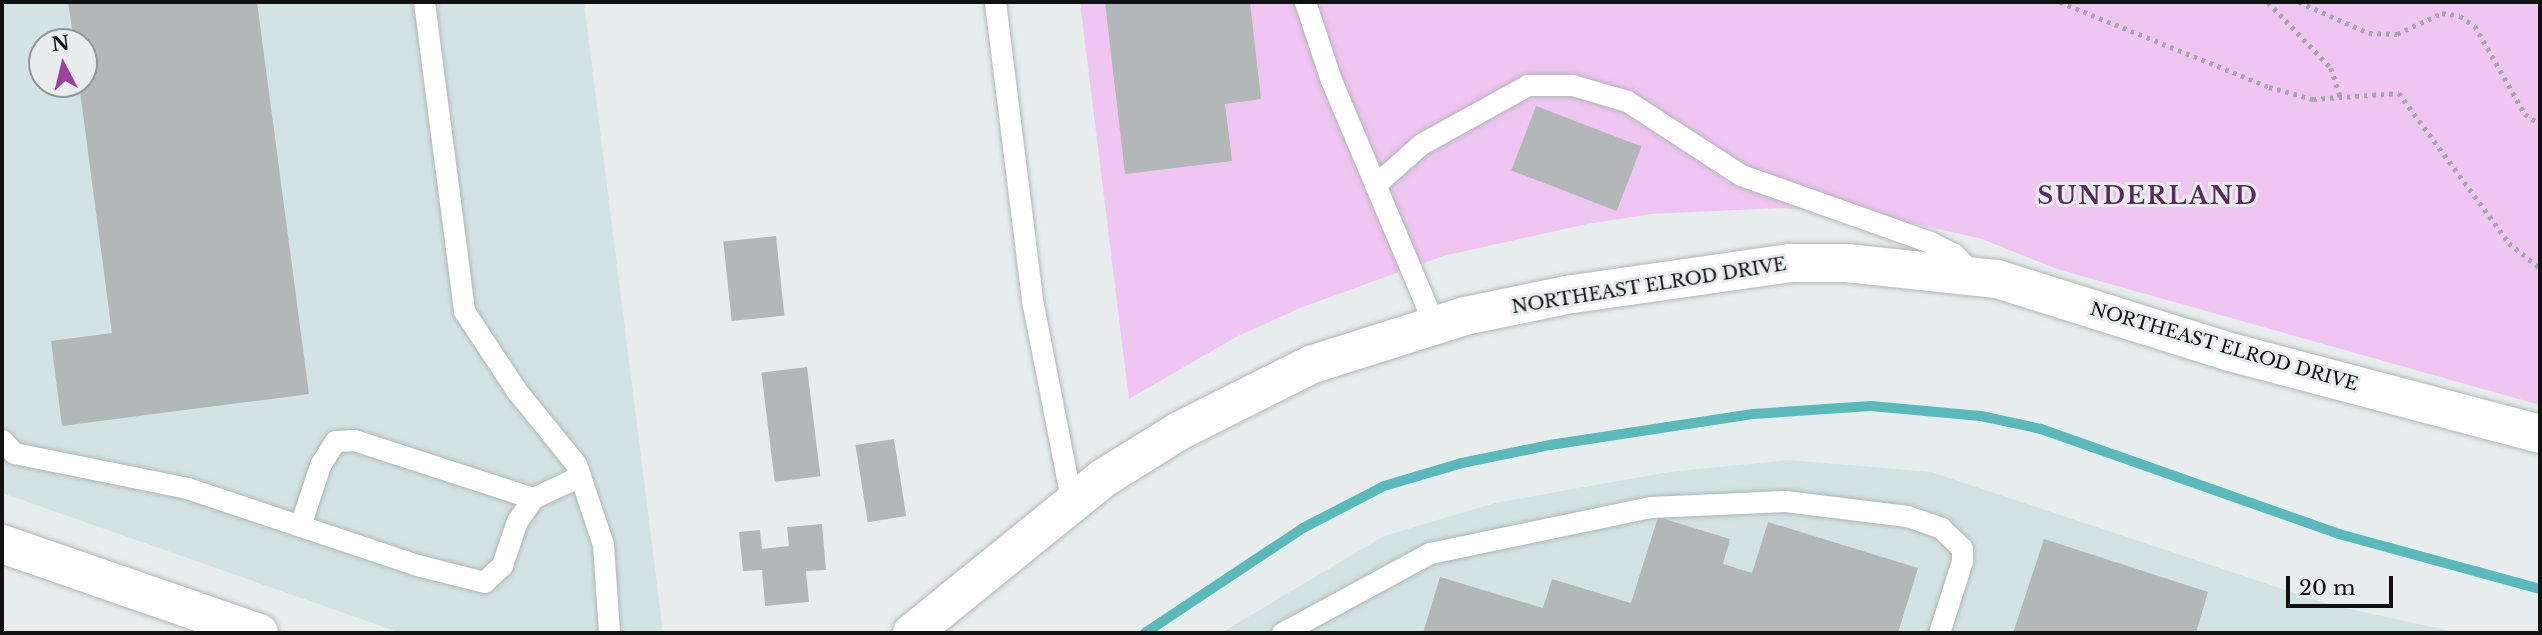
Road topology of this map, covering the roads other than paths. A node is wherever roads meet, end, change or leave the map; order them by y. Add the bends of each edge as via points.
1 (424, 2) edge
2 (995, 2) edge
3 (1305, 2) edge
4 (1375, 185) junction
5 (1974, 276) junction
6 (1434, 324) junction
7 (2540, 434) edge
8 (2, 440) edge
9 (580, 476) junction
10 (533, 498) junction
11 (1072, 503) junction
12 (300, 526) junction
13 (2, 544) edge
14 (258, 633) edge
15 (609, 633) edge
16 (912, 633) edge
17 (1282, 633) edge
18 (1940, 633) edge

1 - 9 lane via 464,310 516,390 576,464
2 - 11 lane via 1033,305
3 - 4 lane
4 - 5 lane via 1421,144 1528,85 1572,85 1627,101 1741,175 1930,242 1954,254
4 - 6 lane
5 - 6 street, NORTHEAST ELROD DRIVE via 1847,263 1790,263 1566,295
5 - 7 street, NORTHEAST ELROD DRIVE via 2230,352
6 - 11 street, NORTHEAST ELROD DRIVE via 1313,364 1241,398 1178,430
8 - 12 lane via 14,453 187,488
9 - 10 lane
9 - 15 lane via 603,544
10 - 12 lane via 517,521 502,565 484,582
10 - 12 lane via 354,440 335,441 320,465
11 - 16 street, NORTHEAST ELROD DRIVE
13 - 14 street
17 - 18 lane via 1430,554 1650,507 1785,501 1907,516 1941,528 1962,548 1962,561

